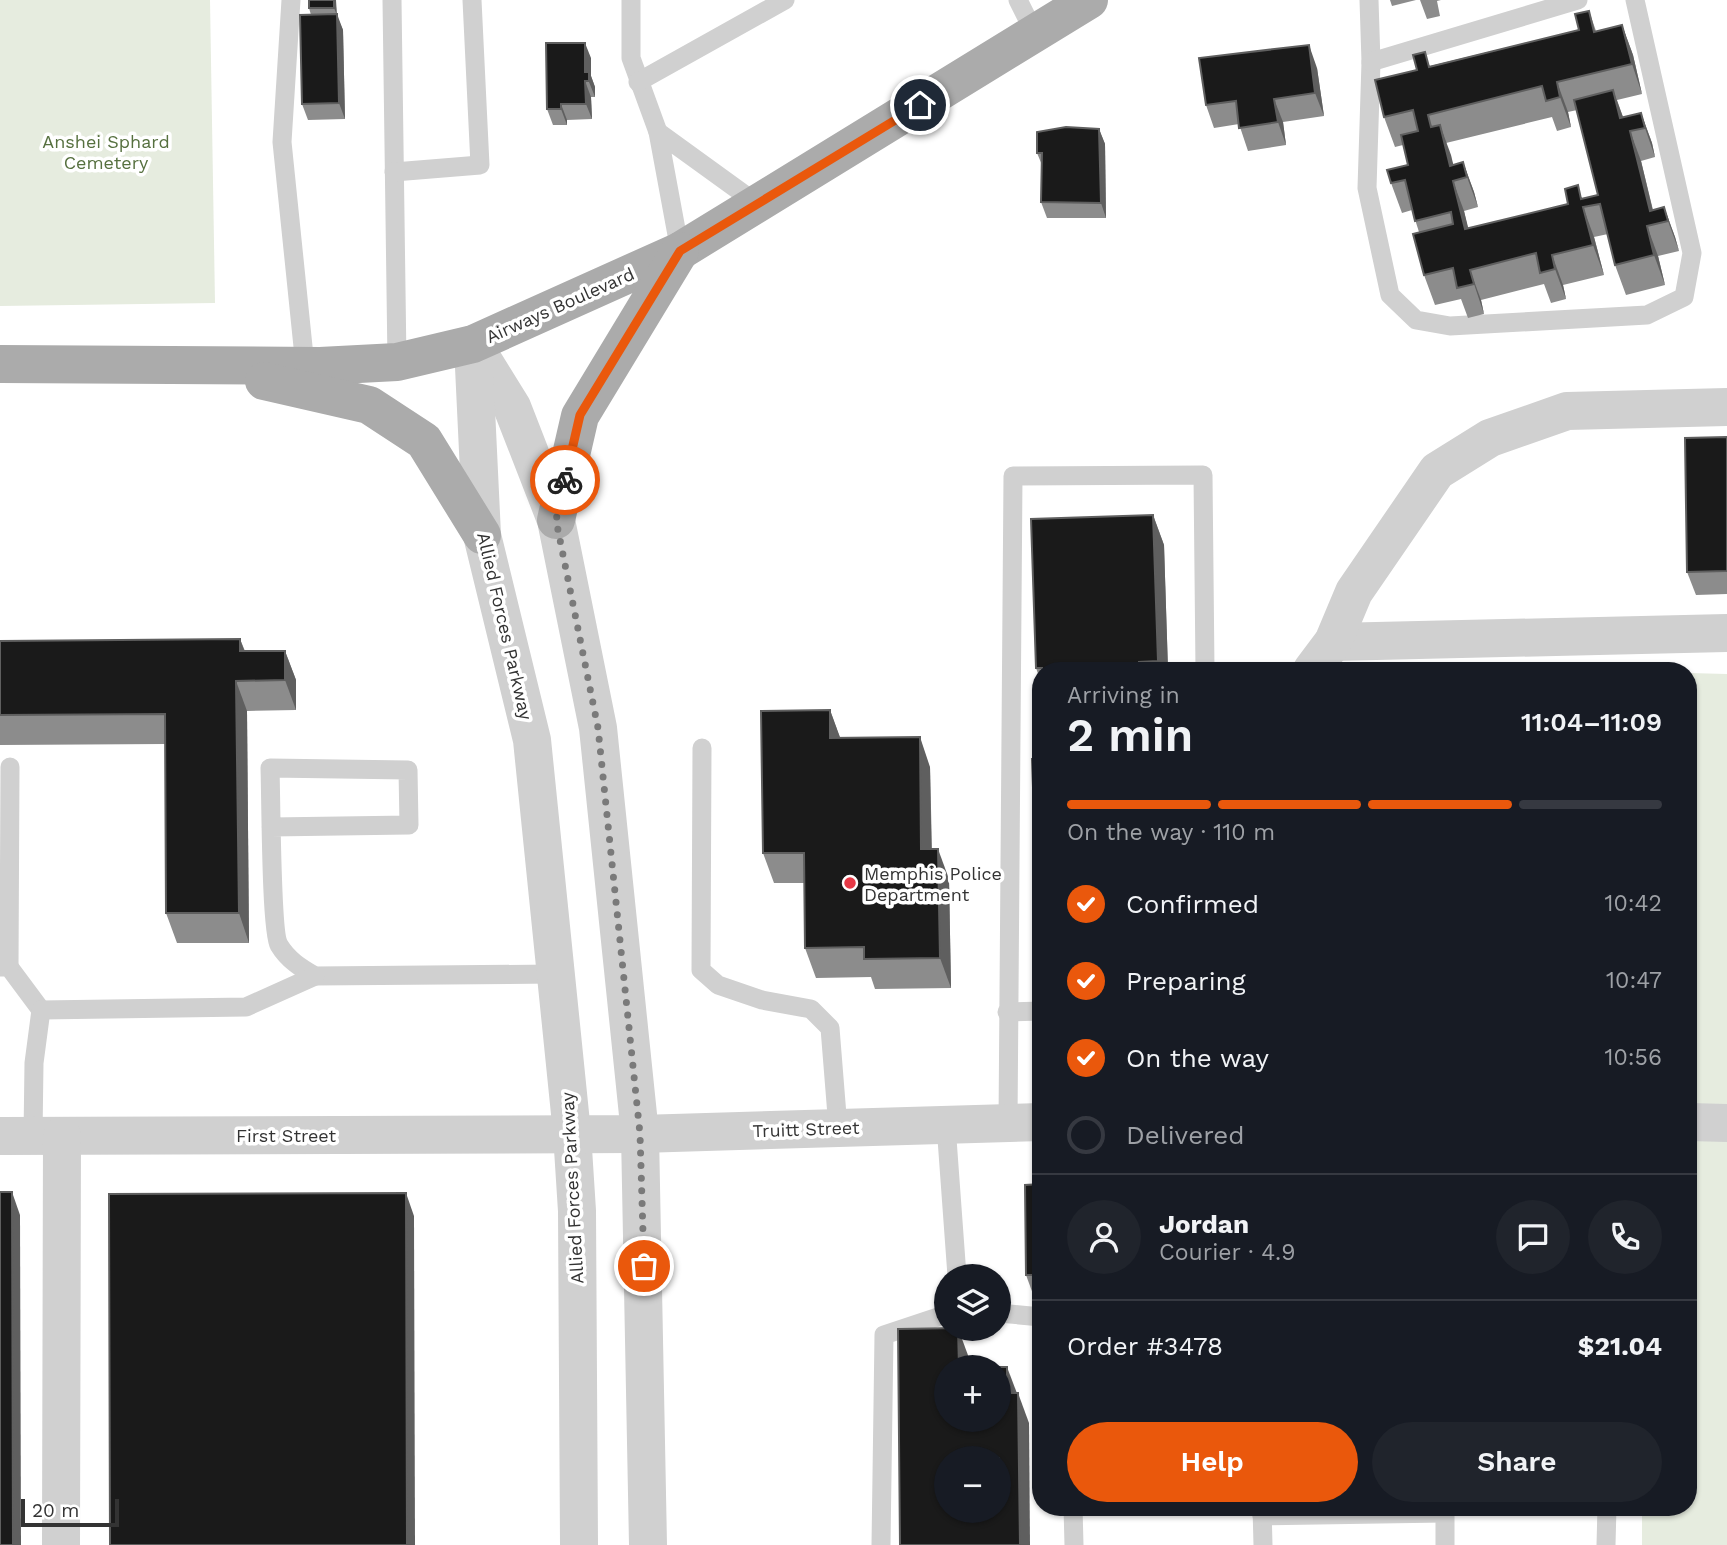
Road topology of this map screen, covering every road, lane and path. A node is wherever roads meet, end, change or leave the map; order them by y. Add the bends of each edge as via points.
1 (291, 0) edge
2 (392, 0) edge
3 (472, 0) edge
4 (631, 0) edge
5 (785, 0) edge
6 (1018, 0) edge
7 (1090, 0) edge
8 (1369, 0) edge
9 (1578, 0) edge
10 (1635, 0) edge
11 (1035, 34) junction
12 (1371, 61) junction
13 (638, 82) junction
14 (658, 132) junction
15 (394, 172) junction
16 (759, 205) junction
17 (680, 251) junction
18 (473, 344) junction
19 (397, 362) junction
20 (0, 364) edge
21 (200, 366) junction
22 (305, 366) junction
23 (1727, 407) edge
24 (556, 520) junction
25 (482, 536) junction
26 (1727, 633) edge
27 (1323, 656) edge
28 (1205, 662) edge
29 (702, 748) dead end
30 (10, 767) dead end
31 (271, 827) junction
32 (5, 967) edge
33 (555, 974) junction
34 (315, 976) junction
35 (41, 1010) junction
36 (1032, 1011) edge
37 (1007, 1012) junction
38 (1697, 1122) edge
39 (1025, 1123) edge
40 (1727, 1123) edge
41 (946, 1125) junction
42 (838, 1128) junction
43 (572, 1133) junction
44 (640, 1134) junction
45 (32, 1136) edge
46 (956, 1264) edge
47 (1011, 1314) edge
48 (1032, 1316) edge
49 (934, 1318) edge
50 (1073, 1516) edge
51 (1262, 1516) edge
52 (1445, 1516) edge
53 (1606, 1516) edge
54 (61, 1545) edge
55 (579, 1545) edge
56 (648, 1545) edge
57 (881, 1545) edge
58 (1074, 1545) edge
59 (1263, 1545) edge
60 (1445, 1545) edge
61 (1606, 1545) edge

1 - 22 lane via 282,142
2 - 15 lane
3 - 15 lane via 480,165
4 - 13 lane via 631,58
5 - 13 lane
6 - 11 lane
7 - 11 main road, Airways Boulevard
8 - 12 lane
9 - 12 lane
10 - 12 lane via 1692,253 1684,297 1647,315 1450,326 1416,320 1390,295 1367,188
11 - 16 main road, Airways Boulevard
13 - 14 lane
14 - 16 lane
14 - 17 lane
15 - 19 lane
16 - 17 main road, Airways Boulevard
17 - 18 main road, Airways Boulevard
17 - 24 main road via 580,415
18 - 19 main road, Airways Boulevard
18 - 24 street via 512,407
18 - 25 street, Allied Forces Parkway
19 - 22 main road, Airways Boulevard
20 - 21 main road, Airways Boulevard
21 - 22 main road, Airways Boulevard
21 - 25 main road via 369,405 424,441
23 - 27 street via 1567,411 1490,438 1437,471 1354,592
24 - 44 street via 598,728
25 - 33 street, Allied Forces Parkway via 532,740
26 - 27 street
28 - 37 lane via 1203,475 1013,476
29 - 42 lane via 701,970 718,985 762,1000 811,1009 830,1028
30 - 32 lane
31 - 31 lane via 270,768 408,770 409,825
31 - 34 lane via 277,943 294,964
32 - 35 lane
33 - 34 lane
33 - 43 street, Allied Forces Parkway
34 - 35 lane via 246,1007
35 - 45 lane
36 - 37 lane
37 - 39 lane
38 - 40 street
39 - 41 street, Truitt Street
41 - 42 street, Truitt Street
41 - 46 lane
42 - 44 street, Truitt Street
43 - 44 street, Truitt Street
43 - 45 street, First Street
43 - 55 street, Allied Forces Parkway
44 - 56 street
45 - 54 street
47 - 48 lane
49 - 57 lane via 884,1335
50 - 58 lane
51 - 59 lane
52 - 60 lane
53 - 61 lane

